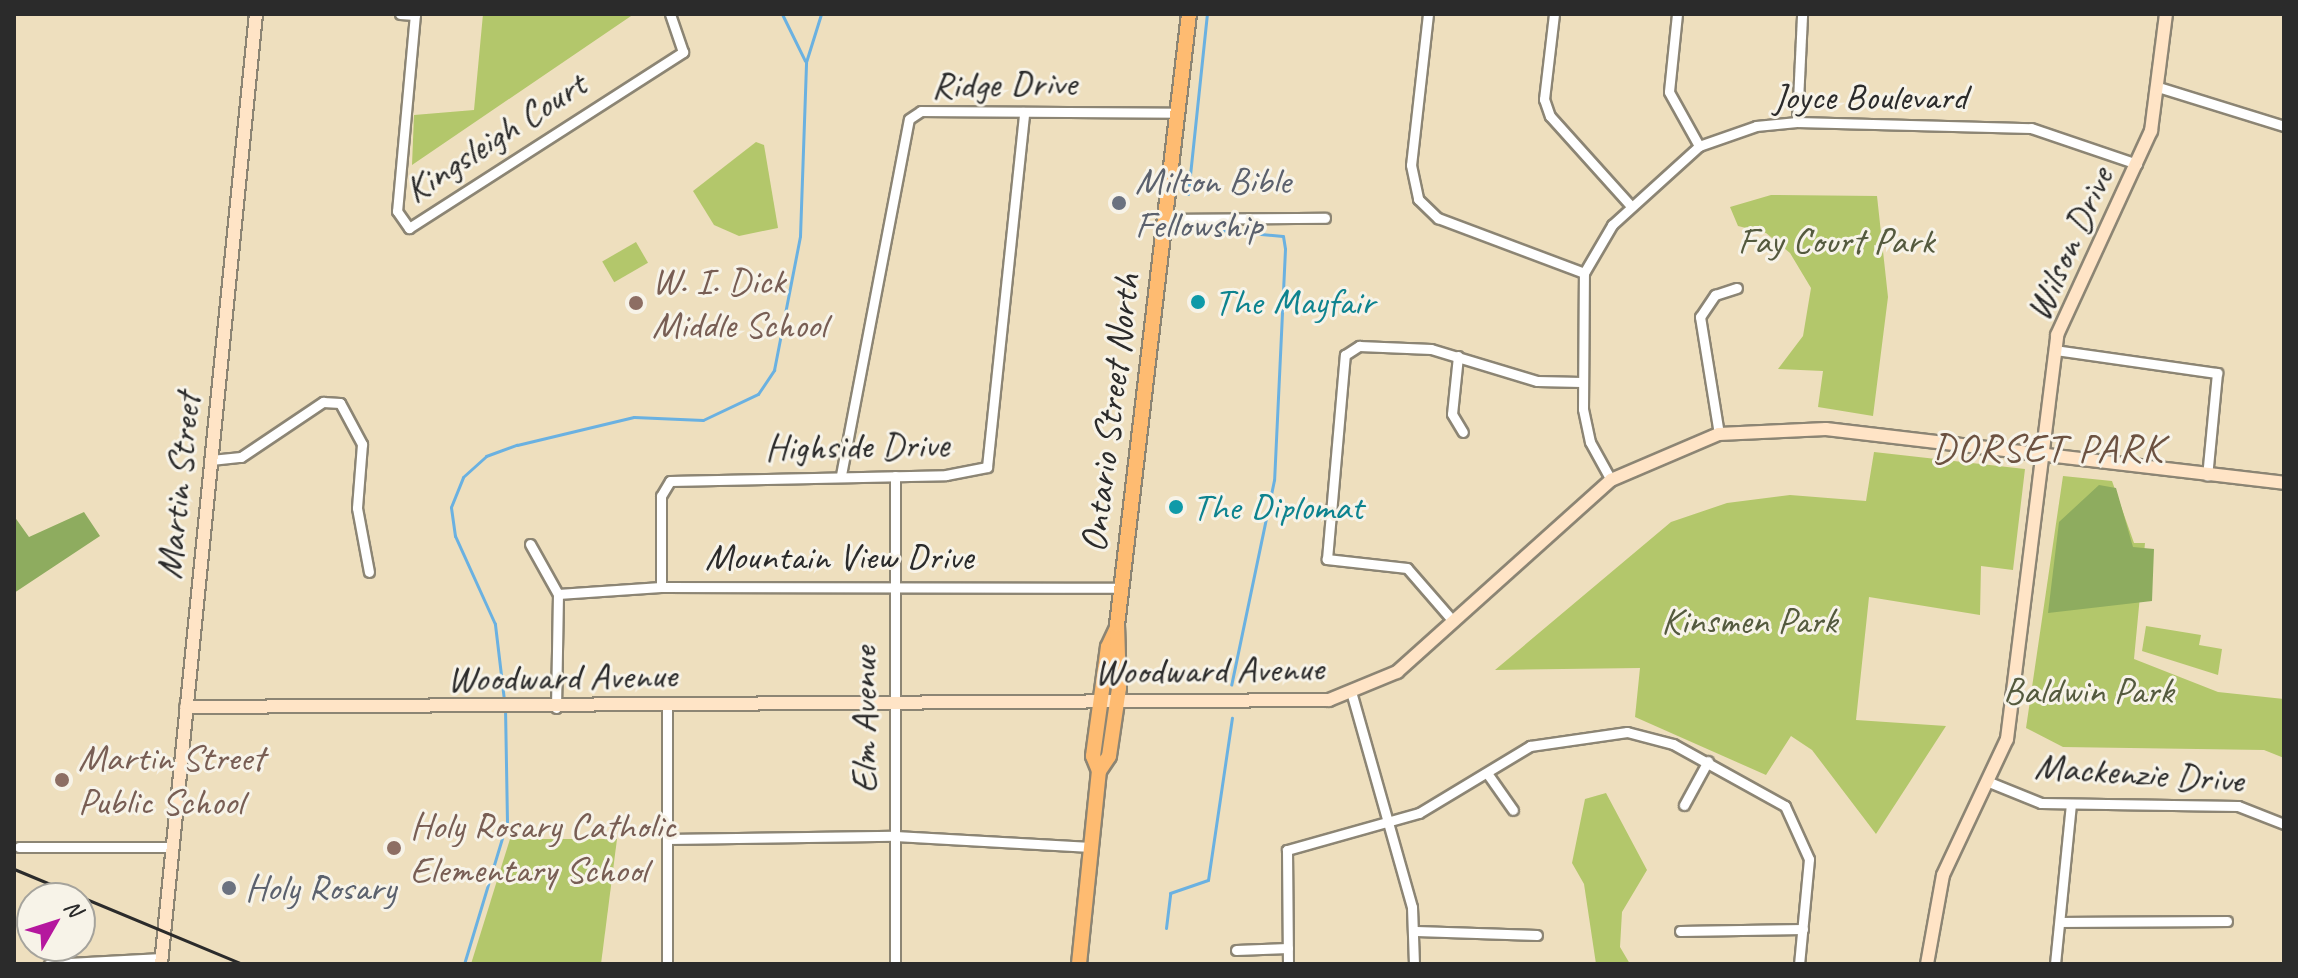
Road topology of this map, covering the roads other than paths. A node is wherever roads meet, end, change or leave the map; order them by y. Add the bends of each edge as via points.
1 (256, 14) edge
2 (400, 14) edge
3 (670, 14) edge
4 (1189, 14) edge
5 (1428, 14) edge
6 (1554, 14) edge
7 (1677, 14) edge
8 (1802, 14) edge
9 (2166, 14) edge
10 (415, 15) edge
11 (2158, 87) junction
12 (1024, 112) junction
13 (1176, 113) junction
14 (1797, 122) junction
15 (2284, 126) edge
16 (1699, 146) junction
17 (2137, 164) junction
18 (1631, 206) junction
19 (1325, 218) dead end
20 (1164, 219) junction
21 (1584, 273) junction
22 (1737, 288) dead end
23 (2055, 350) junction
24 (1458, 356) junction
25 (1581, 382) junction
26 (1463, 432) dead end
27 (1719, 434) junction
28 (2042, 454) junction
29 (211, 460) junction
30 (841, 475) junction
31 (895, 476) junction
32 (2207, 476) junction
33 (1611, 480) junction
34 (2284, 483) edge
35 (530, 544) dead end
36 (369, 572) dead end
37 (661, 587) junction
38 (894, 588) junction
39 (1121, 588) junction
40 (558, 594) junction
41 (1453, 621) junction
42 (1117, 628) junction
43 (1352, 695) junction
44 (1100, 703) junction
45 (1117, 703) junction
46 (667, 706) junction
47 (894, 706) junction
48 (186, 707) junction
49 (556, 708) junction
50 (1708, 761) junction
51 (1099, 771) junction
52 (1487, 773) junction
53 (1989, 782) junction
54 (1684, 805) dead end
55 (2071, 805) junction
56 (1513, 810) dead end
57 (1388, 818) junction
58 (2284, 824) edge
59 (895, 836) junction
60 (667, 839) junction
61 (19, 847) dead end
62 (172, 847) junction
63 (1091, 847) junction
64 (2227, 921) dead end
65 (2060, 922) junction
66 (1803, 929) junction
67 (1416, 931) junction
68 (1680, 931) dead end
69 (1537, 935) dead end
70 (1288, 948) junction
71 (1236, 950) dead end
72 (162, 961) edge
73 (49, 964) edge
74 (667, 964) edge
75 (895, 964) edge
76 (1079, 964) edge
77 (1288, 964) edge
78 (1414, 964) edge
79 (1799, 964) edge
80 (1927, 964) edge
81 (2055, 964) edge

1 - 29 street, Martin Street
2 - 10 street
3 - 10 street, Kingsleigh Court via 683,52 409,228 397,211
4 - 13 main road, Ontario Street North
5 - 21 street via 1411,165 1418,199 1438,218
6 - 18 street via 1544,99 1550,116
7 - 16 street via 1669,92
8 - 14 street
9 - 11 street, Wilson Drive
11 - 15 street
11 - 17 street, Wilson Drive
12 - 13 street, Ridge Drive
12 - 30 street, Ridge Drive via 921,111 909,119
12 - 31 street, Highside Drive via 987,467
13 - 20 main road, Ontario Street North
14 - 16 street, Joyce Boulevard via 1756,126
14 - 17 street, Joyce Boulevard via 2031,128
16 - 18 street, Joyce Boulevard
17 - 23 street, Wilson Drive via 2064,308
18 - 21 street, Joyce Boulevard
19 - 20 street
20 - 39 main road, Ontario Street North
21 - 25 street
22 - 27 street via 1715,295 1700,317
23 - 28 street, Wilson Drive
23 - 32 street via 2217,373
24 - 25 street via 1537,381
24 - 26 street via 1452,414
24 - 41 street via 1369,345 1345,355 1327,559 1407,568
25 - 33 street via 1590,442
27 - 28 street, Woodward Avenue via 1826,429
27 - 33 street, Woodward Avenue
28 - 32 street, Woodward Avenue
28 - 53 street, Wilson Drive via 2007,739
29 - 36 street via 241,457 323,402 340,403 362,444 357,508
29 - 48 street, Martin Street
30 - 31 street, Highside Drive
30 - 37 street, Highside Drive via 670,481 661,496
31 - 38 street, Elm Avenue
32 - 34 street, Woodward Avenue
33 - 41 street, Woodward Avenue
35 - 40 street
37 - 38 street, Mountain View Drive
37 - 40 street, Mountain View Drive
38 - 39 street, Mountain View Drive
38 - 47 street, Elm Avenue
39 - 42 main road, Ontario Street North
40 - 49 street
41 - 43 street, Woodward Avenue via 1397,672
42 - 44 main road, Ontario Street North
42 - 45 main road, Ontario Street North
43 - 45 street, Woodward Avenue
43 - 57 street
44 - 45 street, Woodward Avenue
44 - 47 street, Woodward Avenue
44 - 51 main road, Ontario Street North via 1093,756
45 - 51 main road, Ontario Street North via 1109,756
46 - 47 street, Woodward Avenue
46 - 49 street, Woodward Avenue
46 - 60 street
47 - 59 street, Elm Avenue
48 - 49 street, Woodward Avenue
48 - 62 street, Martin Street
50 - 52 street via 1627,732 1530,746
50 - 54 street
50 - 66 street via 1785,806 1802,835 1809,859
51 - 63 main road, Ontario Street North
52 - 56 street
52 - 57 street via 1419,813
53 - 55 street, Mackenzie Drive via 2028,800
53 - 80 street, Wilson Drive via 1943,875
55 - 58 street, Mackenzie Drive via 2238,806
55 - 65 street
57 - 67 street
57 - 70 street via 1287,850
59 - 60 street
59 - 63 street
59 - 75 street, Elm Avenue
60 - 74 street
61 - 62 street
62 - 72 street, Martin Street
63 - 76 main road, Ontario Street North
64 - 65 street
65 - 81 street
66 - 68 street
66 - 79 street
67 - 69 street
67 - 78 street
70 - 71 street
70 - 77 street
72 - 73 street

